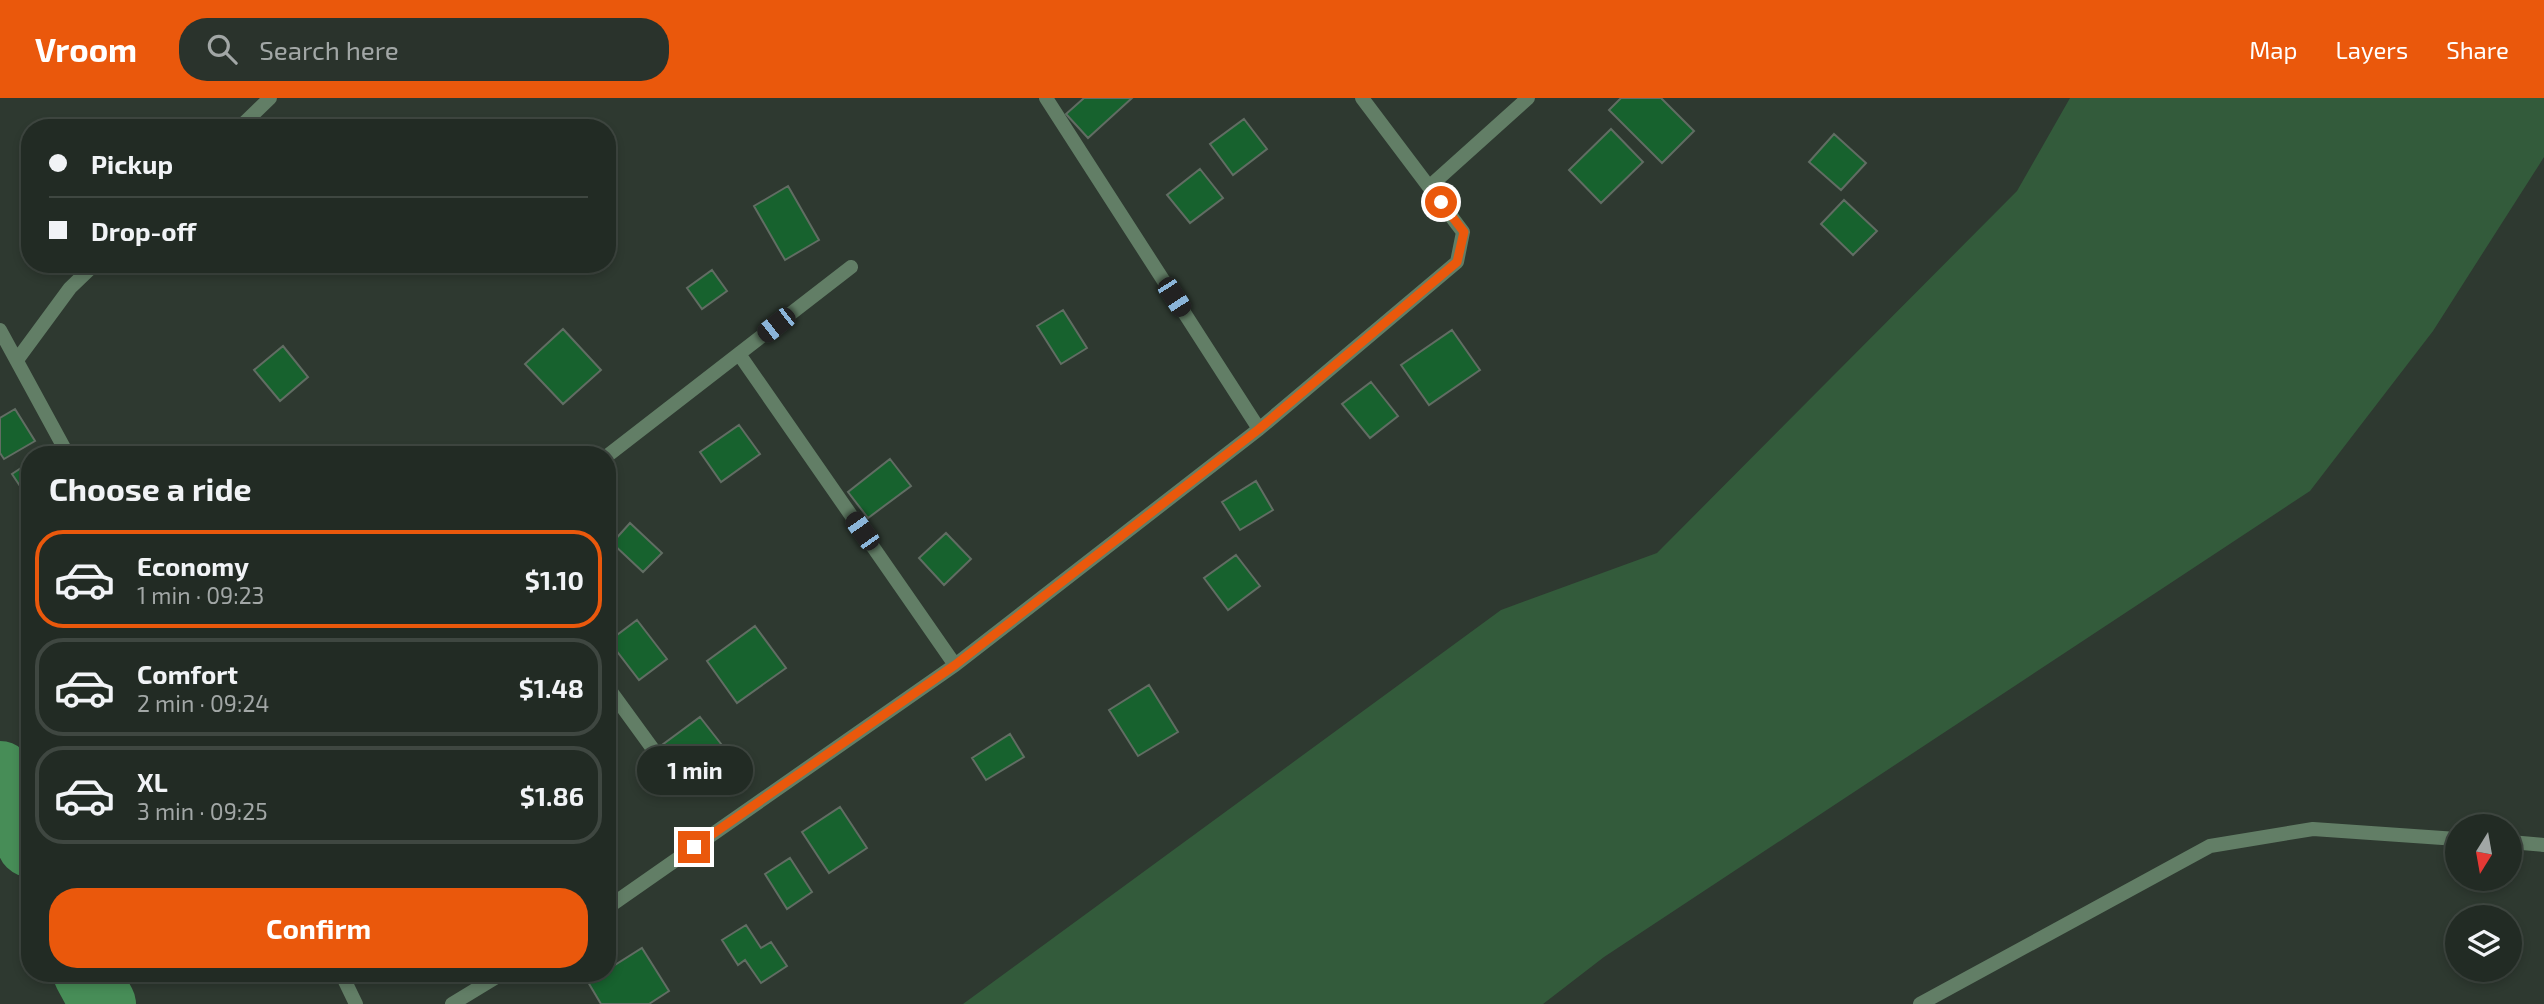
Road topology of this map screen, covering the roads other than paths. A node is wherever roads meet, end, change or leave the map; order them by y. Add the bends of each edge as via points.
1 (270, 98) edge
2 (1046, 98) edge
3 (1362, 98) edge
4 (1528, 98) edge
5 (248, 119) edge
6 (1429, 187) junction
7 (851, 267) dead end
8 (86, 273) edge
9 (0, 330) edge
10 (739, 354) junction
11 (17, 360) junction
12 (1259, 429) junction
13 (63, 446) edge
14 (616, 449) edge
15 (955, 665) junction
16 (616, 698) edge
17 (666, 767) dead end
18 (2445, 838) edge
19 (2522, 843) edge
20 (2544, 845) edge
21 (616, 902) edge
22 (345, 982) edge
23 (488, 982) edge
24 (356, 1004) edge
25 (452, 1004) edge
26 (1920, 1004) edge

1 - 5 street
2 - 12 street
3 - 6 street
4 - 6 street
6 - 12 street via 1464,232 1457,262
7 - 10 street
8 - 11 street
9 - 11 street
10 - 14 street
10 - 15 street
11 - 13 street
12 - 15 street
15 - 21 street
16 - 17 street
18 - 26 street via 2313,829 2210,846
19 - 20 street
22 - 24 street
23 - 25 street

